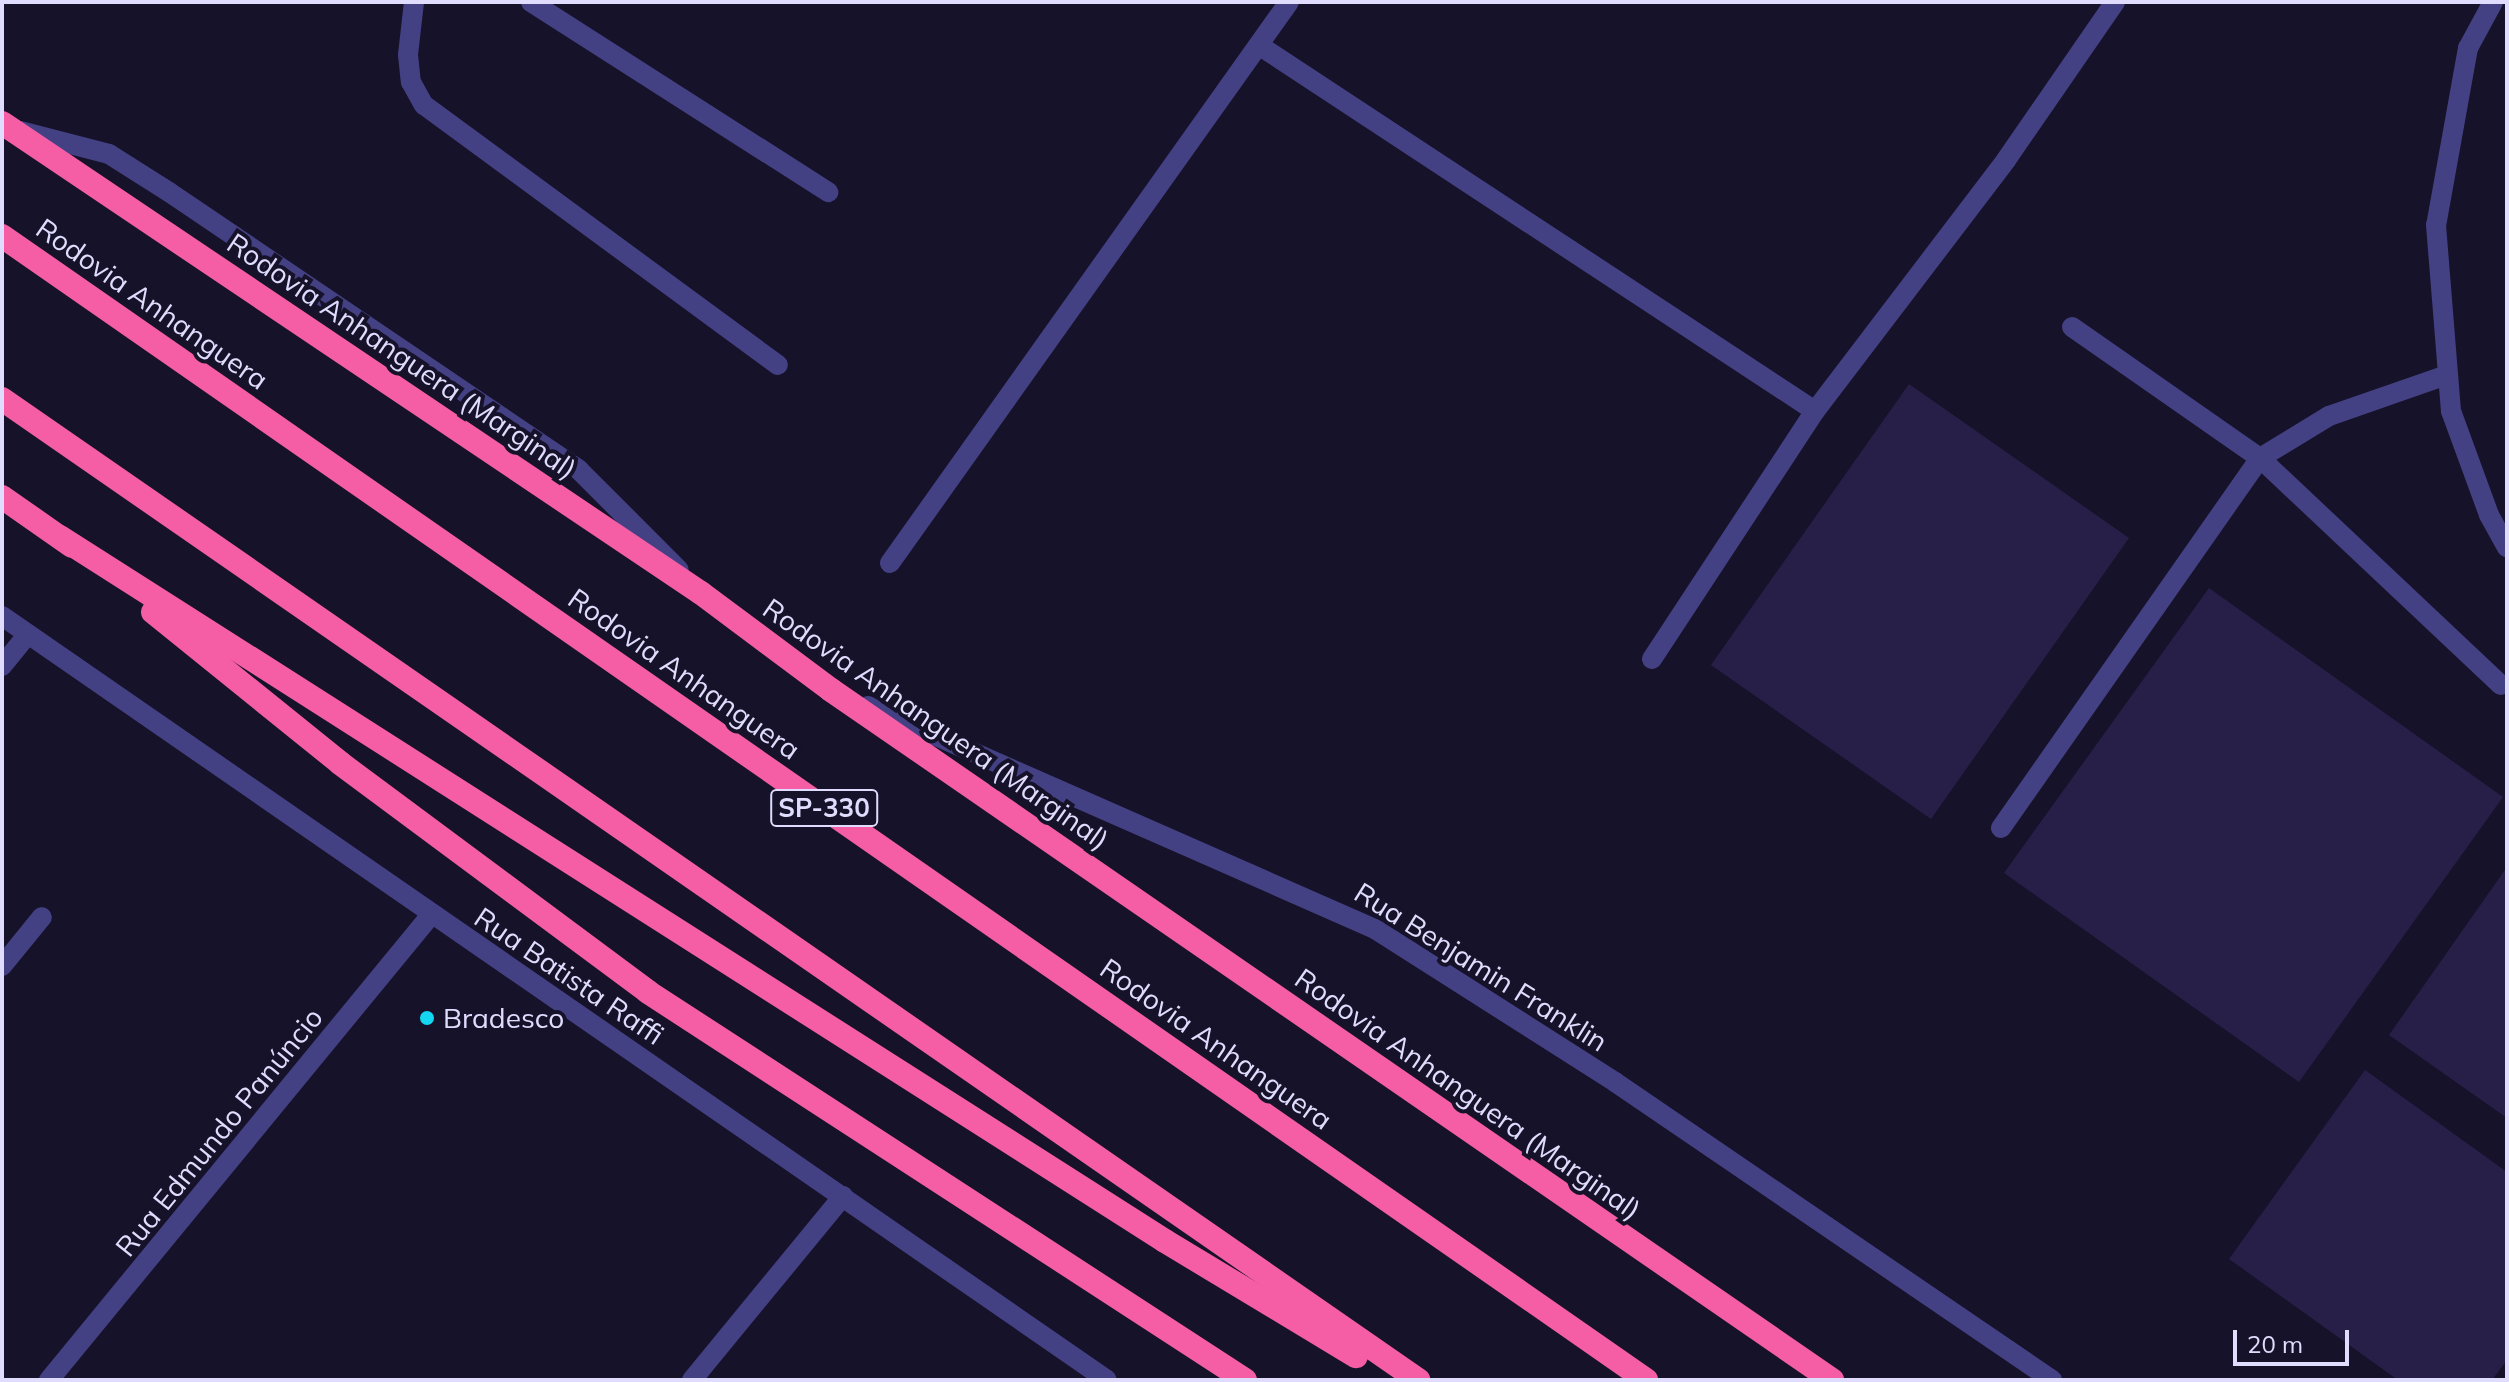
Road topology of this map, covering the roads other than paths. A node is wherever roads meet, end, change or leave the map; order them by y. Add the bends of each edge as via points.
1 (414, 2) edge
2 (531, 2) edge
3 (1289, 2) edge
4 (2115, 2) edge
5 (2493, 2) edge
6 (1260, 46) junction
7 (6, 126) edge
8 (828, 192) dead end
9 (2, 236) edge
10 (2072, 327) dead end
11 (778, 365) dead end
12 (2444, 376) junction
13 (2, 399) edge
14 (1815, 411) junction
15 (2260, 458) junction
16 (2, 497) edge
17 (60, 537) junction
18 (2507, 547) edge
19 (890, 563) dead end
20 (701, 593) junction
21 (2, 616) edge
22 (28, 634) junction
23 (1652, 659) dead end
24 (2, 666) edge
25 (2501, 685) dead end
26 (831, 690) junction
27 (2001, 828) dead end
28 (430, 916) junction
29 (42, 917) dead end
30 (2, 966) edge
31 (843, 1196) junction
32 (49, 1380) edge
33 (692, 1380) edge
34 (1107, 1380) edge
35 (1245, 1380) edge
36 (1396, 1380) edge
37 (1418, 1380) edge
38 (1646, 1380) edge
39 (1832, 1380) edge
40 (2052, 1380) edge

1 - 11 street via 408,55 411,82 424,105
2 - 8 street
3 - 6 street
4 - 14 street via 2006,160
5 - 12 street via 2468,48 2436,225
6 - 14 street
6 - 19 street
7 - 20 highway, Rodovia Anhanguera (Marginal)
7 - 20 street via 109,154 169,192 579,470
9 - 38 highway, Rodovia Anhanguera / SP-330
10 - 15 street
12 - 15 street via 2329,416
12 - 18 street via 2461,441
13 - 37 highway
14 - 23 street
15 - 25 street
15 - 27 street
16 - 17 highway
17 - 35 highway via 340,763 648,992
17 - 36 highway via 1165,1241
20 - 26 highway, Rodovia Anhanguera (Marginal)
21 - 22 street, Rua Batista Raffi
22 - 24 street
22 - 28 street, Rua Batista Raffi
26 - 39 highway, Rodovia Anhanguera (Marginal)
26 - 40 street, Rua Benjamin Franklin via 1375,929 1615,1082
28 - 31 street, Rua Batista Raffi
28 - 32 street, Rua Edmundo Panúncio
29 - 30 street
31 - 33 street
31 - 34 street, Rua Batista Raffi

